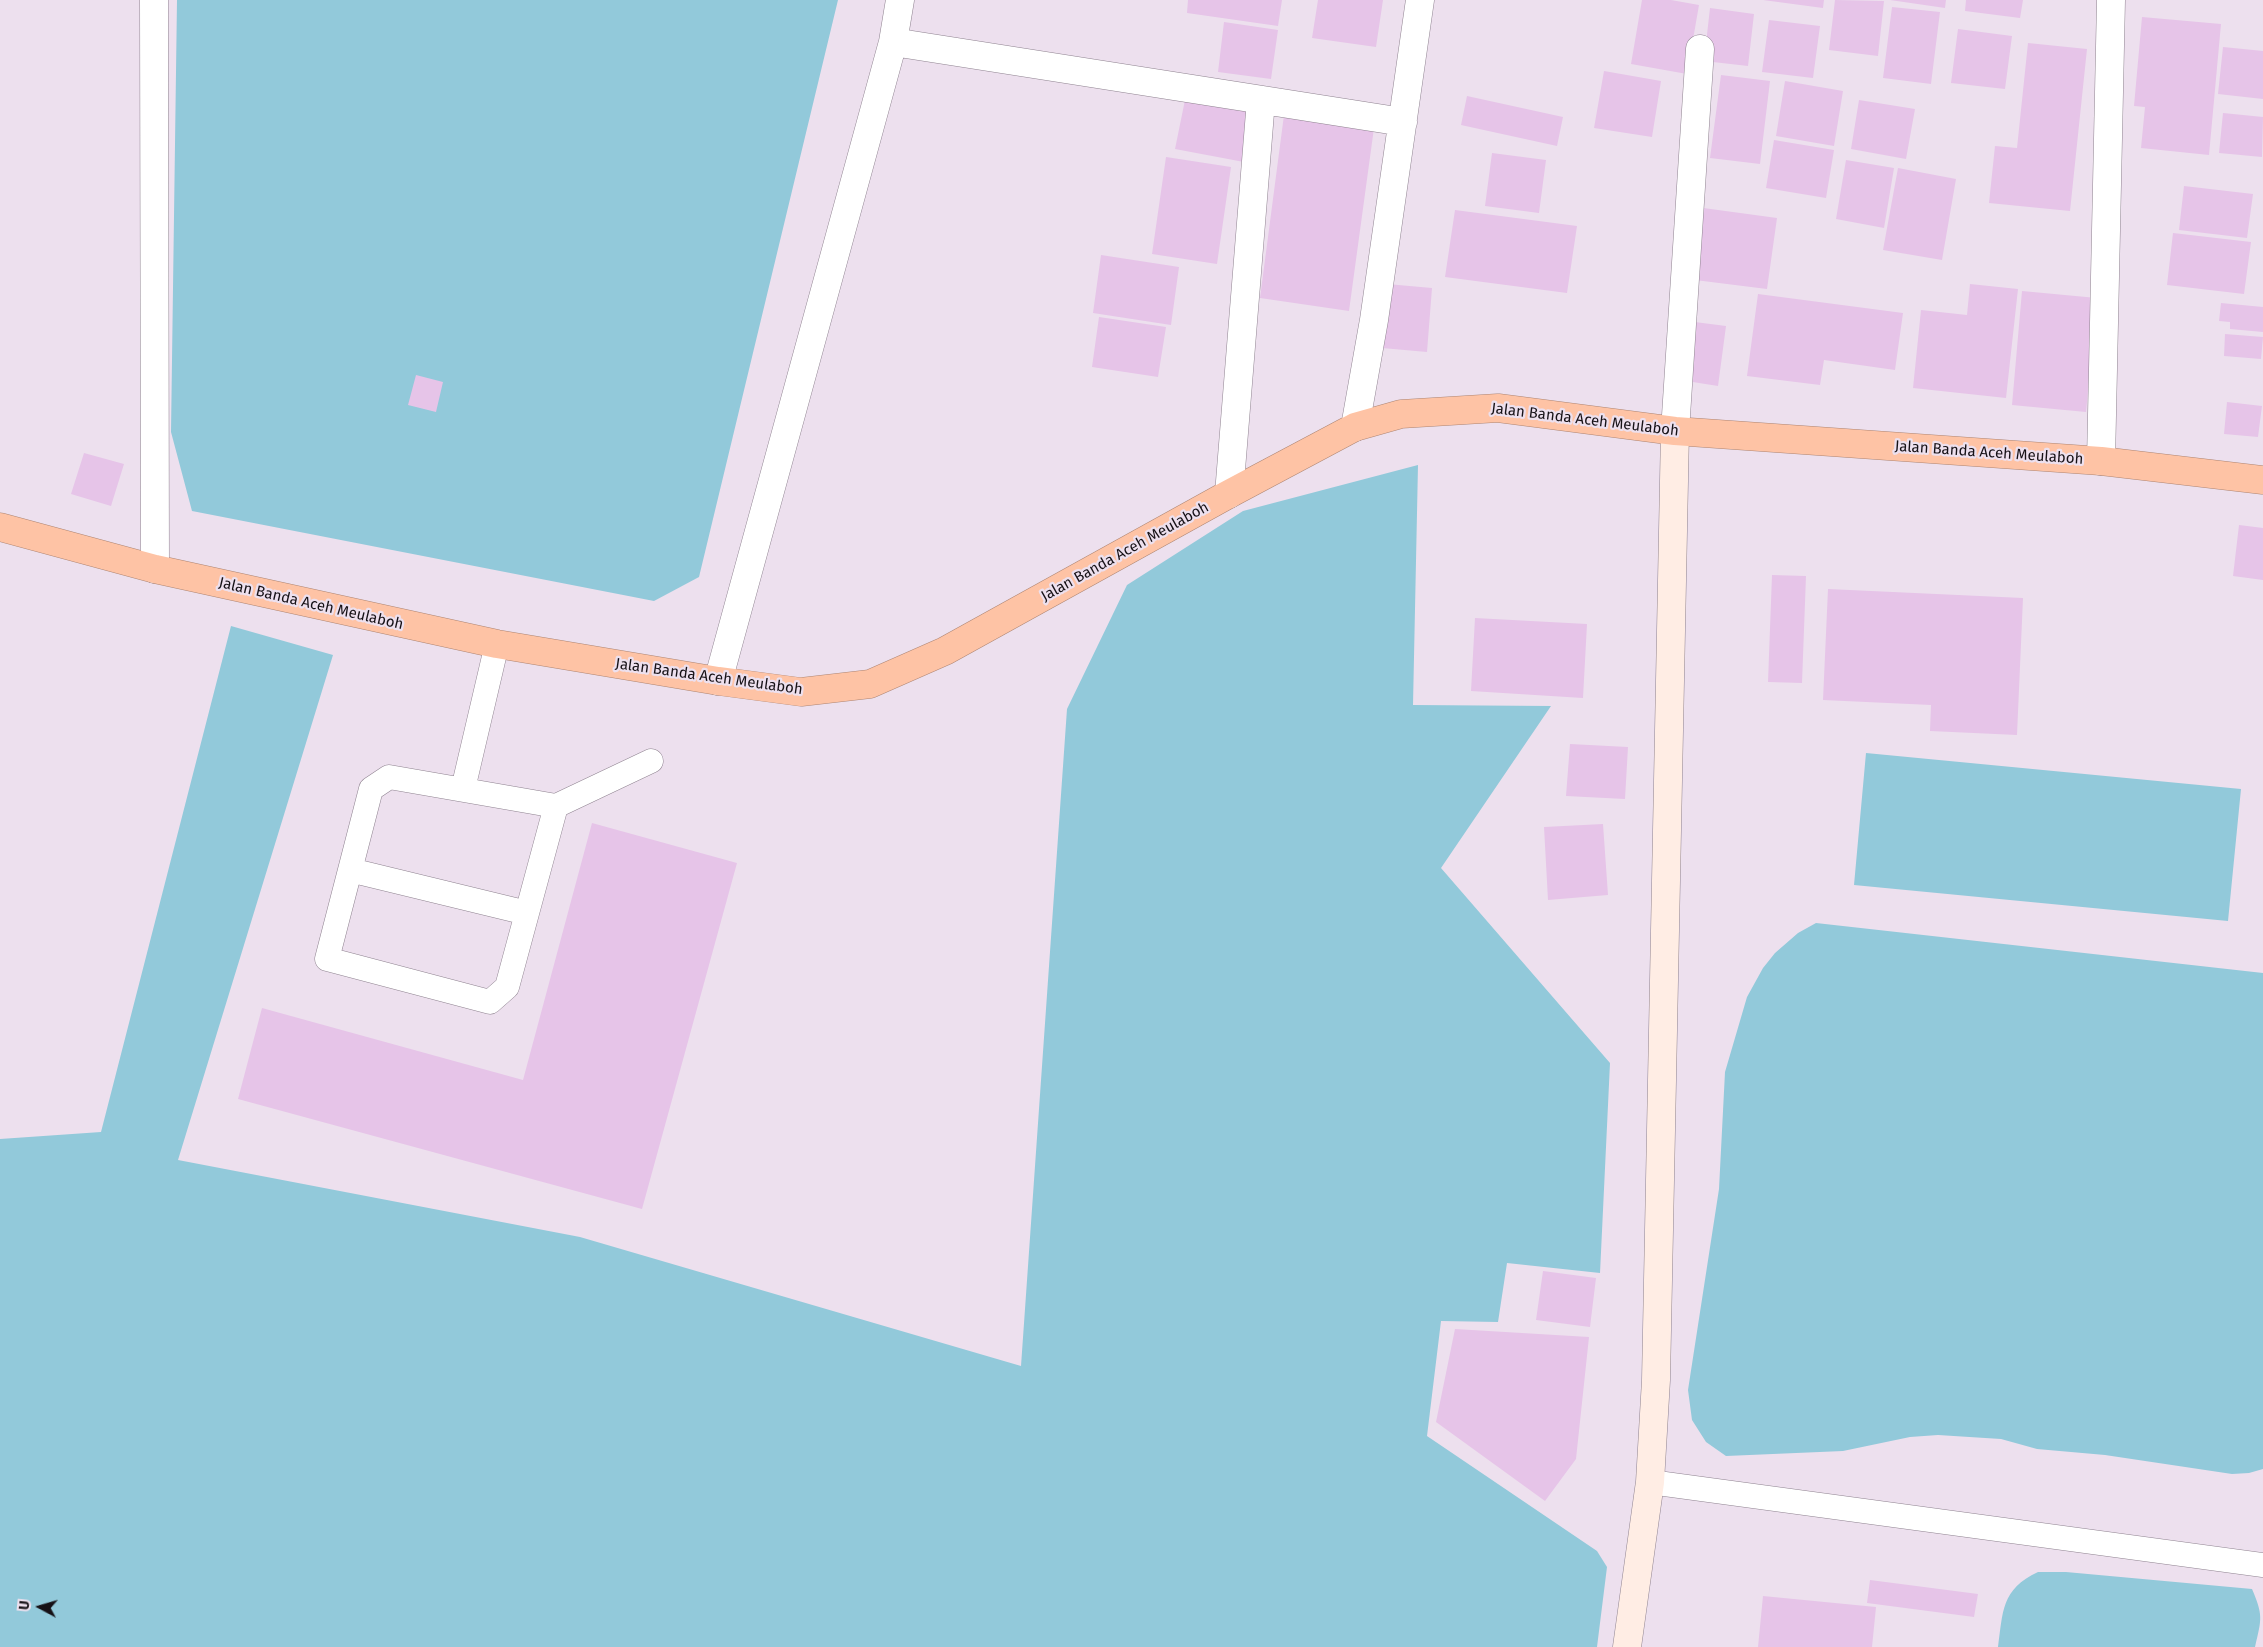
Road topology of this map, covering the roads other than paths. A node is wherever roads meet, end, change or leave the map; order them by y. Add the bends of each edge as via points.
1 (154, 0) edge
2 (900, 0) edge
3 (1420, 0) edge
4 (2111, 0) edge
5 (893, 42) junction
6 (1700, 49) dead end
7 (1261, 100) junction
8 (1402, 122) junction
9 (1355, 427) junction
10 (1675, 431) junction
11 (2101, 461) junction
12 (2263, 480) edge
13 (1229, 494) junction
14 (0, 527) edge
15 (155, 569) junction
16 (496, 644) junction
17 (718, 681) junction
18 (651, 761) dead end
19 (463, 789) junction
20 (556, 806) junction
21 (350, 870) junction
22 (528, 913) junction
23 (1650, 1482) junction
24 (2263, 1565) edge
25 (1627, 1647) edge

1 - 15 street
2 - 5 street
3 - 8 street
4 - 11 street
5 - 7 street
5 - 17 street
6 - 10 street
7 - 8 street
7 - 13 street
8 - 9 street
9 - 10 highway, Jalan Banda Aceh Meulaboh via 1401,414 1498,408
9 - 13 highway, Jalan Banda Aceh Meulaboh
10 - 11 highway, Jalan Banda Aceh Meulaboh
10 - 23 street via 1656,1370
11 - 12 highway, Jalan Banda Aceh Meulaboh
13 - 17 highway, Jalan Banda Aceh Meulaboh via 945,651 870,684 801,692
14 - 15 highway, Jalan Banda Aceh Meulaboh
15 - 16 highway, Jalan Banda Aceh Meulaboh
16 - 17 highway, Jalan Banda Aceh Meulaboh
16 - 19 lane
18 - 20 lane
19 - 20 lane
19 - 21 lane via 389,777 371,789
20 - 22 lane
21 - 22 lane
21 - 22 lane via 327,959 490,1002 507,988
23 - 24 lane
23 - 25 street

